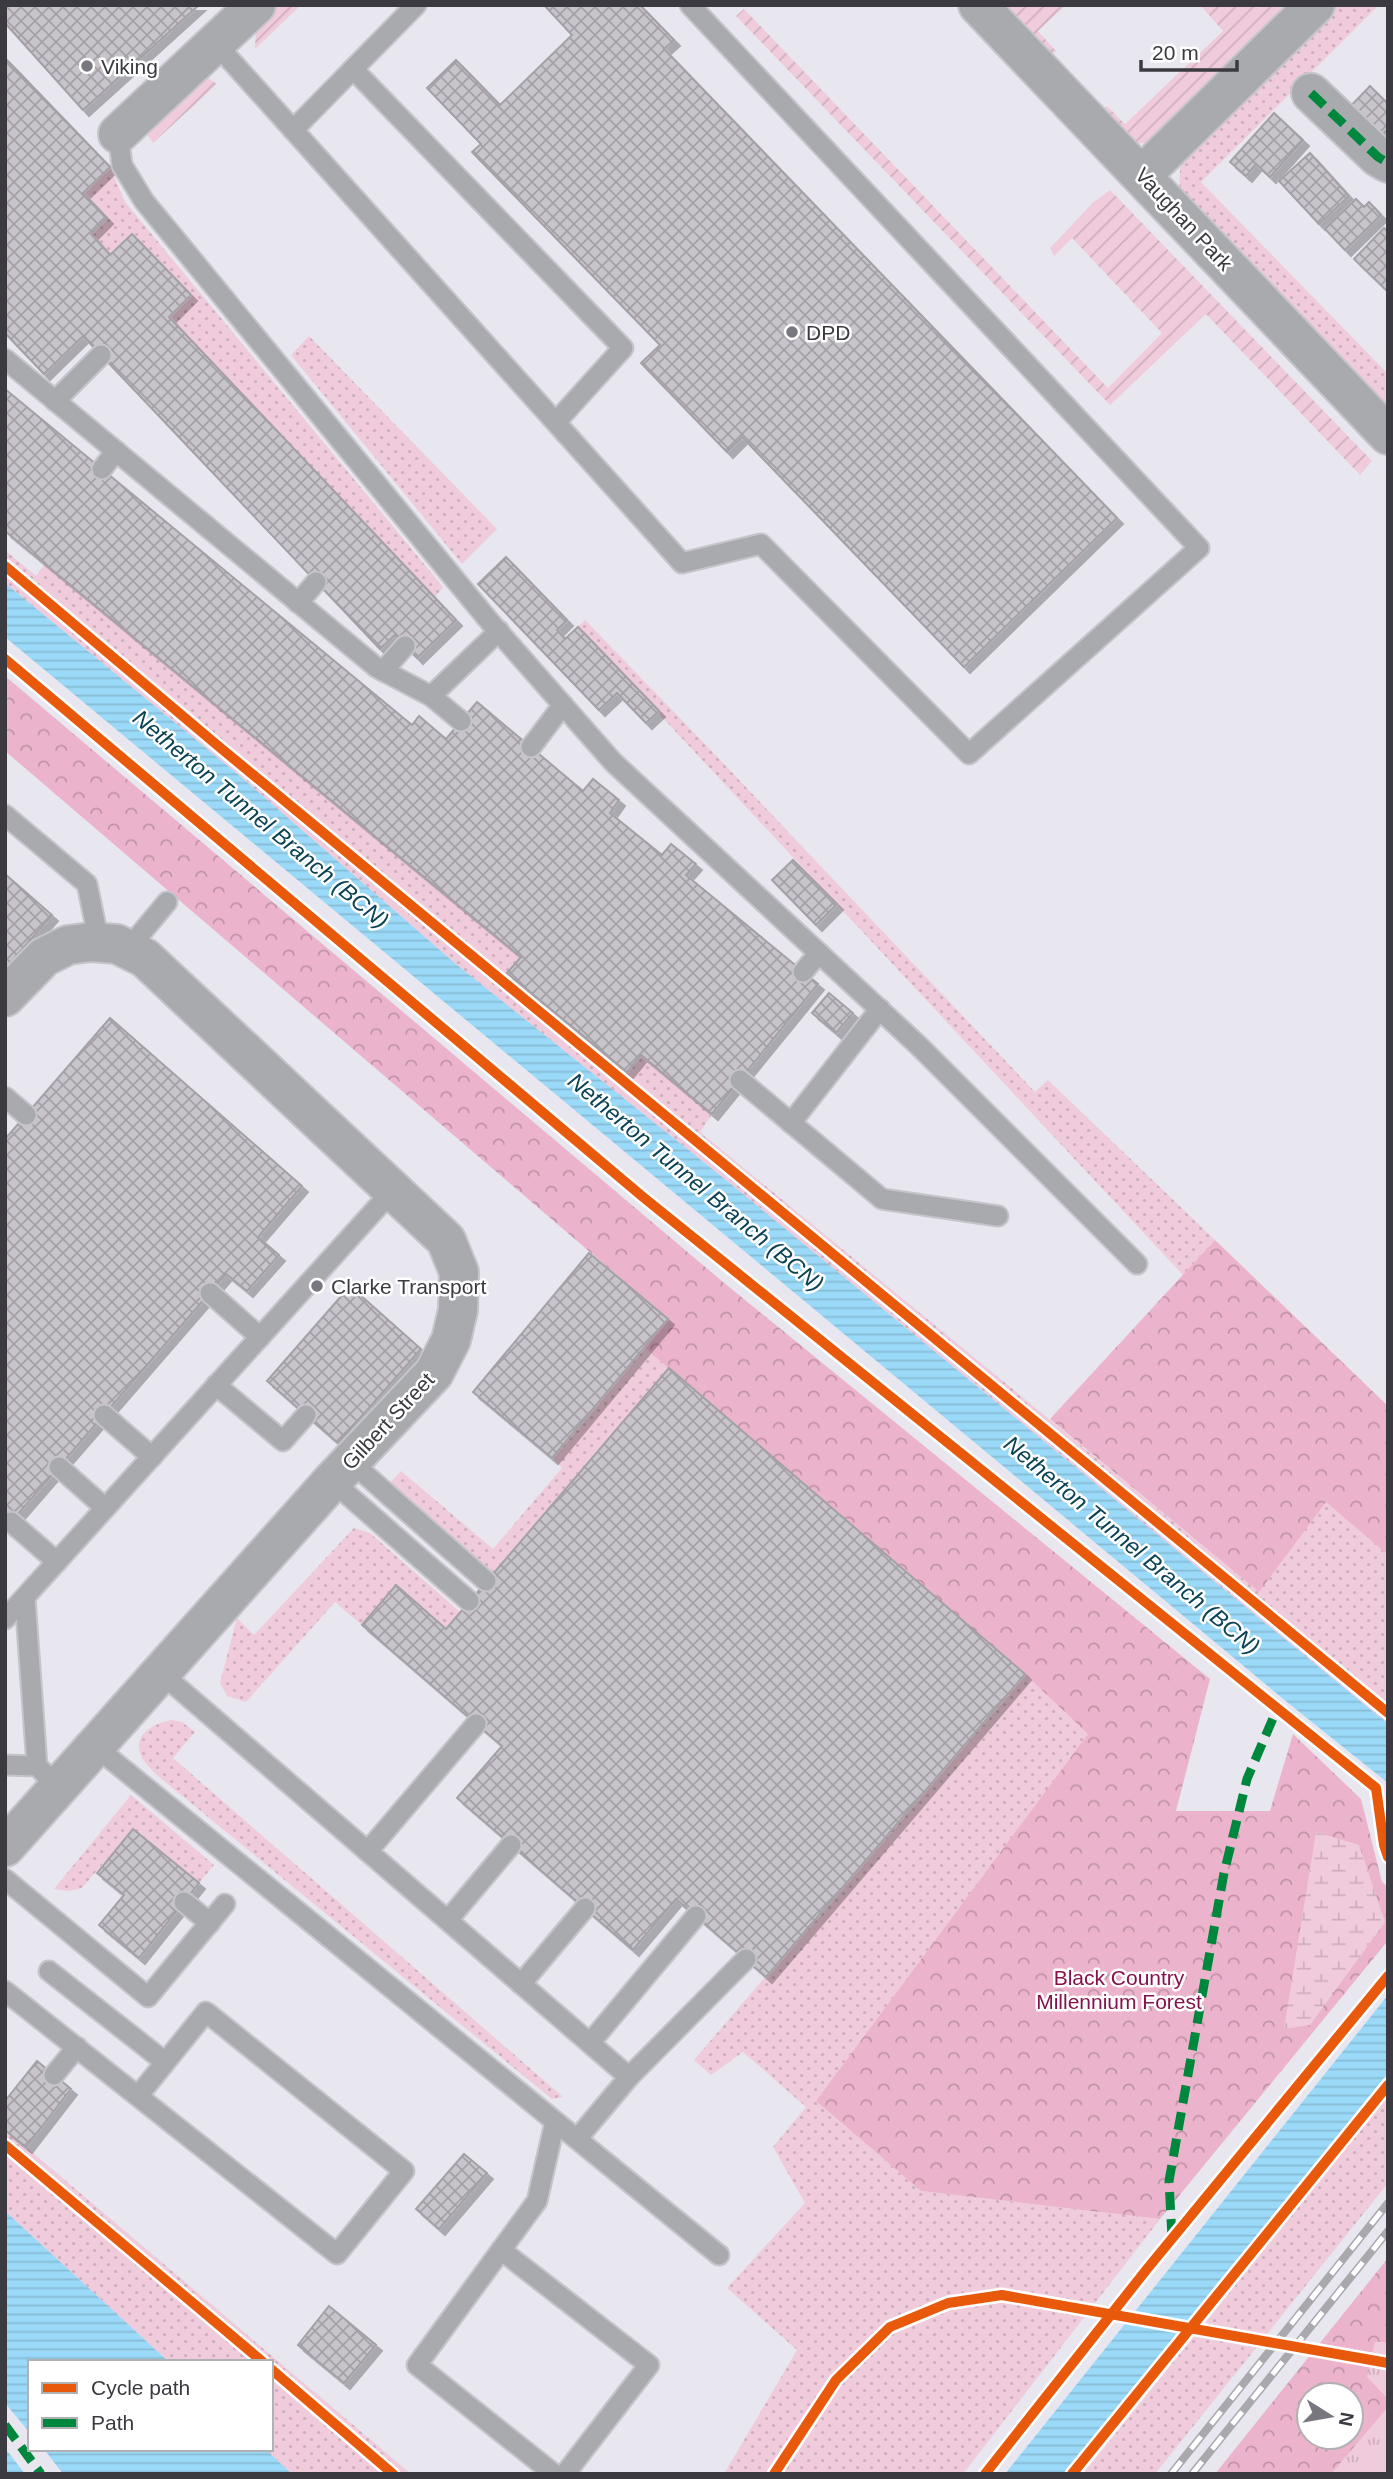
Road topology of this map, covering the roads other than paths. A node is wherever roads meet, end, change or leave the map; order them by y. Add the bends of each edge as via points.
1 (256, 5) edge
2 (416, 5) edge
3 (690, 5) edge
4 (978, 5) edge
5 (1315, 5) edge
6 (216, 44) junction
7 (353, 69) junction
8 (1311, 93) dead end
9 (293, 130) junction
10 (118, 134) joint
11 (1388, 163) edge
12 (1142, 175) junction
13 (101, 355) dead end
14 (5, 359) edge
15 (55, 401) junction
16 (556, 422) junction
17 (1388, 435) edge
18 (116, 451) junction
19 (102, 469) dead end
20 (316, 582) dead end
21 (298, 603) junction
22 (499, 631) junction
23 (405, 646) dead end
24 (383, 671) junction
25 (431, 696) junction
26 (563, 705) junction
27 (461, 721) dead end
28 (531, 747) dead end
29 (5, 815) edge
30 (167, 902) dead end
31 (113, 946) junction
32 (819, 953) junction
33 (803, 972) dead end
34 (5, 997) edge
35 (880, 1009) junction
36 (740, 1080) dead end
37 (5, 1097) edge
38 (26, 1115) dead end
39 (791, 1123) junction
40 (393, 1190) junction
41 (998, 1216) dead end
42 (1137, 1264) dead end
43 (210, 1293) dead end
44 (260, 1337) junction
45 (216, 1385) junction
46 (104, 1415) dead end
47 (306, 1415) dead end
48 (152, 1457) junction
49 (59, 1466) dead end
50 (341, 1471) junction
51 (106, 1508) junction
52 (11, 1522) dead end
53 (57, 1562) junction
54 (486, 1581) dead end
55 (25, 1598) junction
56 (469, 1601) dead end
57 (5, 1619) edge
58 (161, 1673) junction
59 (476, 1724) dead end
60 (96, 1746) junction
61 (5, 1765) edge
62 (48, 1777) junction
63 (511, 1845) dead end
64 (5, 1847) edge
65 (368, 1852) junction
66 (5, 1879) edge
67 (184, 1902) dead end
68 (225, 1904) dead end
69 (584, 1908) dead end
70 (696, 1916) dead end
71 (448, 1920) junction
72 (210, 1923) junction
73 (746, 1959) dead end
74 (49, 1970) dead end
75 (521, 1984) junction
76 (5, 1991) edge
77 (590, 2043) junction
78 (77, 2048) junction
79 (165, 2062) junction
80 (54, 2075) dead end
81 (629, 2077) junction
82 (138, 2096) junction
83 (555, 2122) junction
84 (577, 2139) junction
85 (501, 2250) junction
86 (719, 2255) dead end
87 (554, 2474) edge
88 (565, 2474) edge

1 - 6 street
2 - 7 lane
3 - 16 lane via 1199,548 969,754 761,544 682,563
4 - 12 street, Vaughan Park
5 - 12 street
6 - 9 lane
6 - 10 street
7 - 9 lane
7 - 16 lane via 622,348
8 - 11 street
9 - 16 lane
10 - 22 lane via 122,164 144,201
12 - 17 street, Vaughan Park
13 - 15 lane
14 - 15 lane
15 - 18 lane
18 - 19 lane
18 - 21 lane
20 - 21 lane
21 - 24 lane
22 - 25 lane
22 - 26 lane
23 - 24 lane
24 - 25 lane
25 - 27 lane
26 - 28 lane
26 - 32 lane via 612,762
29 - 31 lane via 87,884
30 - 31 lane
31 - 34 street via 68,945 44,957
31 - 40 street, Gilbert Street via 145,958
32 - 33 lane
32 - 35 lane
35 - 39 lane
35 - 42 lane
36 - 39 lane
37 - 38 lane
39 - 41 lane via 882,1199
40 - 44 lane
40 - 50 street, Gilbert Street via 446,1240 459,1272 458,1310 451,1340 434,1373
43 - 44 lane
44 - 45 lane
45 - 47 lane via 283,1441
45 - 48 lane
46 - 48 lane
48 - 51 lane
49 - 51 lane
50 - 54 lane
50 - 56 lane
50 - 58 street, Gilbert Street
51 - 53 lane
52 - 53 lane
53 - 55 lane
55 - 57 lane
55 - 62 lane
58 - 60 street, Gilbert Street
58 - 65 lane
59 - 65 lane
60 - 62 street, Gilbert Street
60 - 83 lane
61 - 62 lane
62 - 64 street, Gilbert Street
63 - 71 lane
65 - 71 lane
66 - 72 lane via 148,1997
67 - 72 lane
68 - 72 lane
69 - 75 lane
70 - 77 lane
71 - 75 lane
73 - 81 lane
74 - 79 lane
75 - 77 lane
76 - 78 lane
77 - 81 lane
78 - 80 lane
78 - 82 lane
79 - 82 lane
79 - 82 lane via 206,2012 404,2171 337,2254
81 - 84 lane
83 - 84 lane
83 - 85 lane via 537,2201
84 - 86 lane
85 - 87 lane via 417,2365
85 - 88 lane via 649,2365

